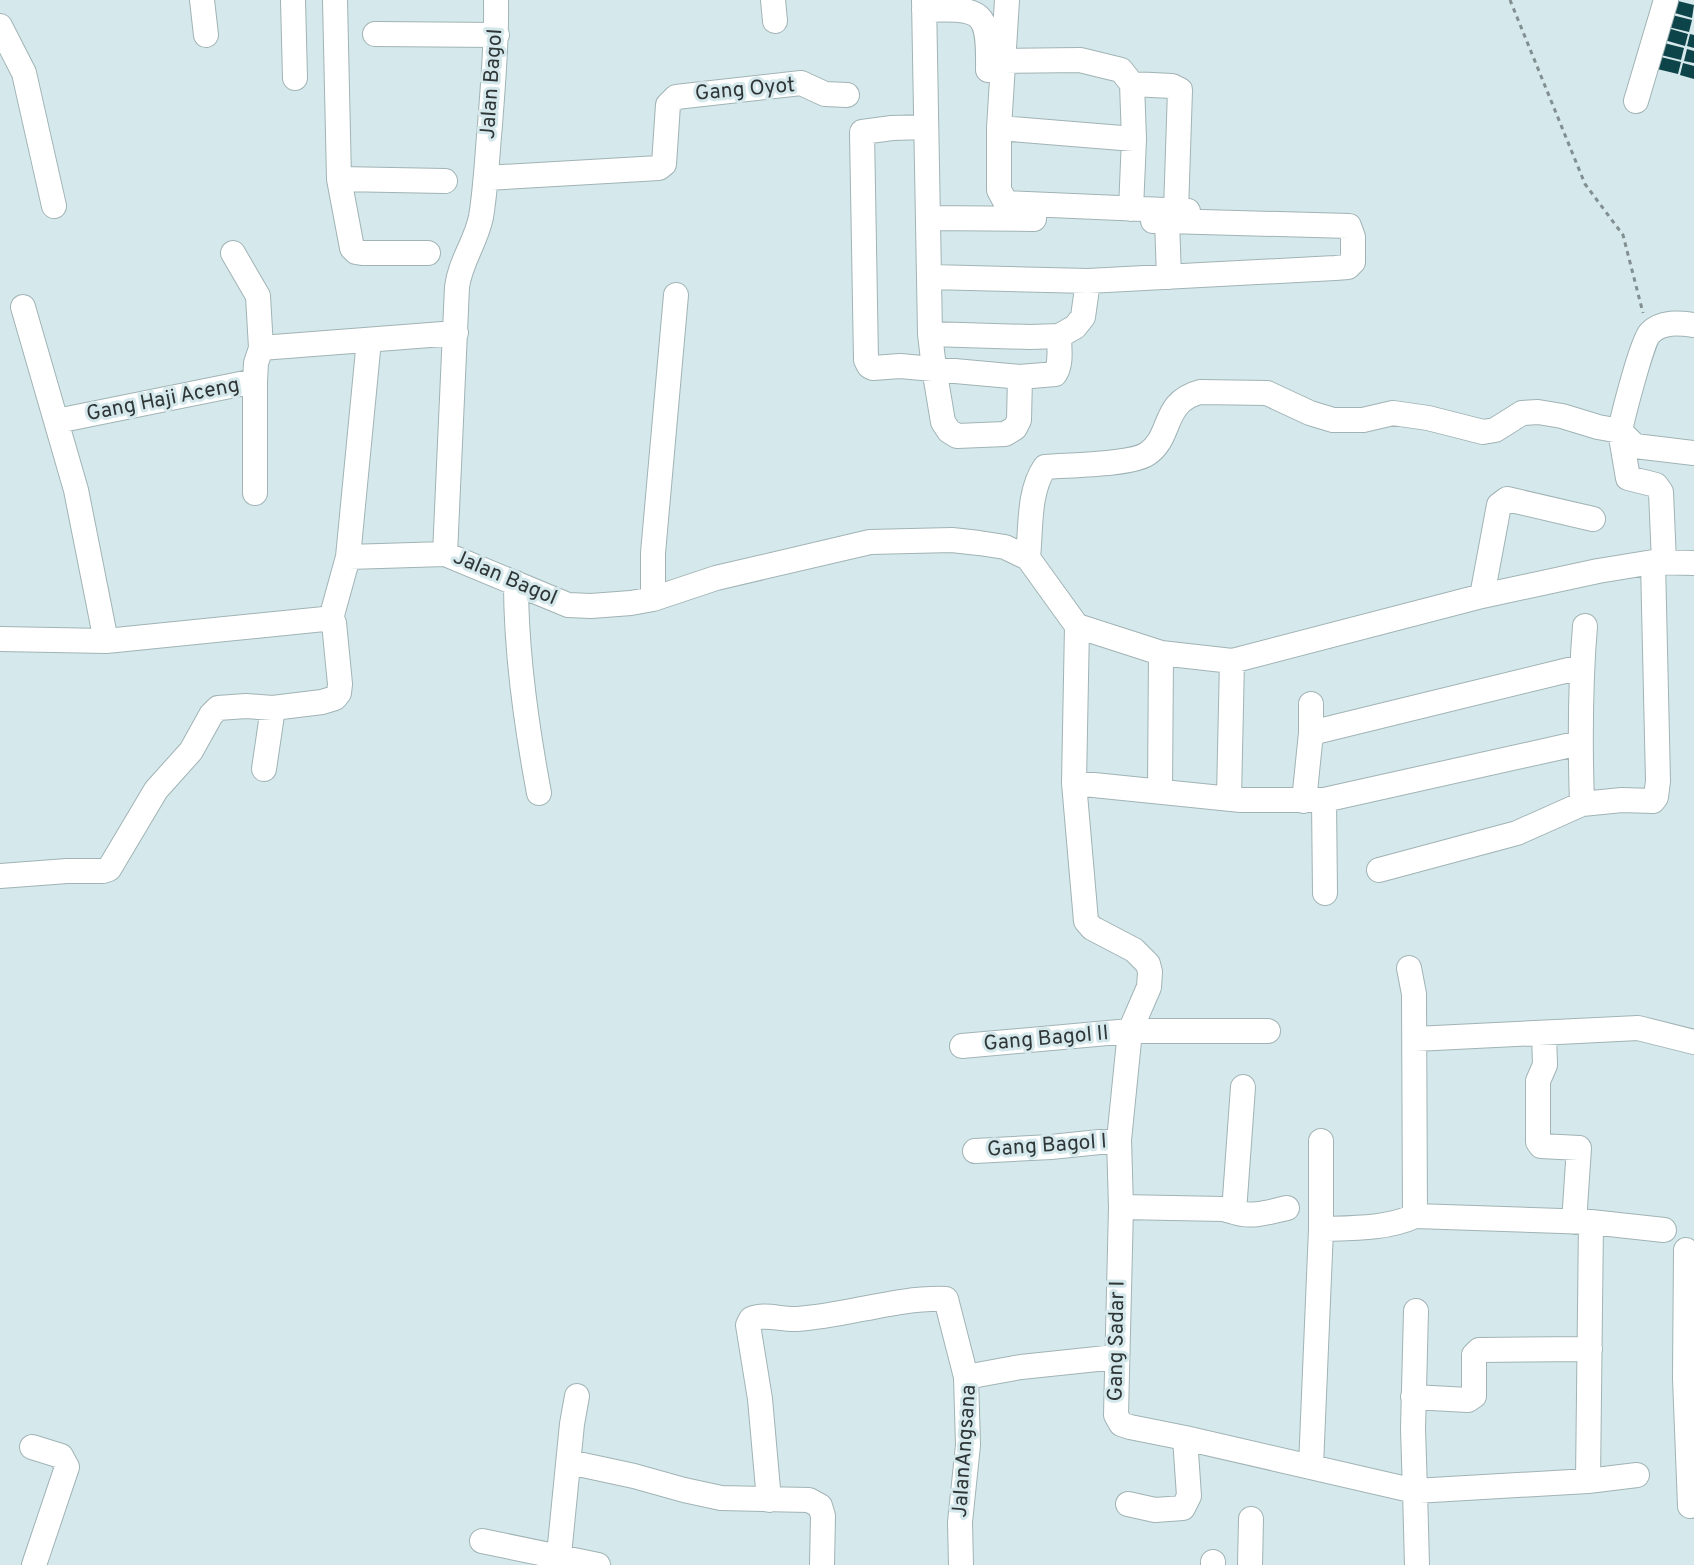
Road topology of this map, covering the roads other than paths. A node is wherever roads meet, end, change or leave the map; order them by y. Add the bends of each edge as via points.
1 (202, 0) edge
2 (293, 0) edge
3 (335, 0) edge
4 (496, 0) edge
5 (1007, 0) edge
6 (1666, 0) edge
7 (924, 5) edge
8 (0, 26) edge
9 (375, 34) dead end
10 (206, 35) dead end
11 (497, 35) junction
12 (1004, 61) junction
13 (295, 78) dead end
14 (1131, 84) junction
15 (847, 95) dead end
16 (1636, 101) dead end
17 (926, 127) junction
18 (999, 128) junction
19 (1134, 139) junction
20 (486, 178) junction
21 (339, 179) junction
22 (445, 181) dead end
23 (54, 206) dead end
24 (1131, 209) junction
25 (1250, 211) dead end
26 (1171, 216) junction
27 (929, 218) junction
28 (985, 218) junction
29 (233, 253) dead end
30 (428, 253) dead end
31 (930, 277) junction
32 (1169, 277) junction
33 (1088, 281) junction
34 (676, 295) dead end
35 (23, 307) dead end
36 (1694, 326) edge
37 (456, 333) junction
38 (930, 334) junction
39 (1059, 336) junction
40 (369, 340) junction
41 (261, 348) junction
42 (934, 368) junction
43 (1020, 377) junction
44 (255, 381) junction
45 (57, 421) junction
46 (1620, 431) junction
47 (1694, 453) edge
48 (255, 493) dead end
49 (1593, 519) dead end
50 (445, 554) junction
51 (348, 557) junction
52 (1029, 558) junction
53 (1658, 562) junction
54 (1694, 564) edge
55 (516, 583) junction
56 (1482, 596) junction
57 (653, 599) junction
58 (330, 617) junction
59 (1077, 626) junction
60 (1585, 626) dead end
61 (0, 639) edge
62 (106, 641) junction
63 (1161, 653) junction
64 (1232, 661) junction
65 (1581, 667) junction
66 (1311, 704) dead end
67 (273, 708) junction
68 (1311, 733) junction
69 (1580, 743) junction
70 (264, 769) dead end
71 (1074, 783) junction
72 (1160, 791) junction
73 (539, 793) dead end
74 (1229, 798) junction
75 (1314, 800) junction
76 (1582, 804) junction
77 (1379, 870) dead end
78 (0, 876) edge
79 (1325, 893) dead end
80 (1409, 968) dead end
81 (1130, 1031) junction
82 (1268, 1031) dead end
83 (1544, 1033) junction
84 (1415, 1039) junction
85 (1694, 1042) edge
86 (962, 1046) dead end
87 (1243, 1087) dead end
88 (1119, 1140) junction
89 (1321, 1141) dead end
90 (975, 1151) dead end
91 (1121, 1207) junction
92 (1287, 1208) dead end
93 (1234, 1212) junction
94 (1415, 1216) junction
95 (1583, 1222) junction
96 (1321, 1230) junction
97 (1664, 1230) dead end
98 (1686, 1250) dead end
99 (1416, 1311) dead end
100 (1590, 1349) junction
101 (1116, 1357) junction
102 (966, 1377) junction
103 (1689, 1378) edge
104 (577, 1396) dead end
105 (1413, 1397) junction
106 (1185, 1438) junction
107 (32, 1448) dead end
108 (568, 1462) junction
109 (1311, 1466) junction
110 (1691, 1474) edge
111 (1637, 1475) dead end
112 (1588, 1481) junction
113 (1415, 1491) junction
114 (769, 1500) junction
115 (1128, 1504) dead end
116 (1690, 1506) dead end
117 (1251, 1519) dead end
118 (482, 1541) dead end
119 (558, 1561) edge
120 (34, 1565) edge
121 (598, 1565) edge
122 (822, 1565) edge
123 (962, 1565) edge
124 (1250, 1565) edge
125 (1417, 1565) edge

1 - 10 street
2 - 13 street
3 - 21 street
4 - 11 street, Jalan Bagol
5 - 12 street
6 - 16 street
7 - 17 street
7 - 28 street via 968,11 981,18 985,26
8 - 23 street via 24,73
9 - 11 street
11 - 20 street, Jalan Bagol
12 - 14 street via 1080,60 1121,70
12 - 18 street
14 - 19 street
14 - 26 street via 1180,90
15 - 20 street, Gang Oyot via 825,94 801,83 676,97 668,105 664,164 659,168
17 - 27 street
17 - 42 street via 862,132 866,360 873,368
18 - 19 street
18 - 24 street via 999,190 1006,202
19 - 24 street
20 - 37 street, Jalan Bagol via 478,230 458,276
21 - 22 street
21 - 30 street via 356,252
24 - 26 street
25 - 26 street
26 - 28 street
26 - 32 street
26 - 32 street via 1349,226 1353,262 1348,267
27 - 28 street
27 - 31 street
29 - 41 street, Gang Haji Aceng via 258,296
31 - 33 street
31 - 38 street
32 - 33 street
33 - 39 street via 1083,317
34 - 57 street via 653,554
35 - 45 street
36 - 46 street via 1669,324 1648,335
37 - 40 street
37 - 50 street, Jalan Bagol
38 - 39 street
38 - 42 street
39 - 43 street via 1060,360 1055,375
40 - 41 street
40 - 51 street
41 - 44 street, Gang Haji Aceng
42 - 43 street
42 - 43 street via 943,422 957,436 1005,434 1015,428 1019,420
44 - 45 street, Gang Haji Aceng
44 - 48 street
45 - 62 street via 76,490
46 - 47 street via 1635,446
46 - 52 street via 1538,412 1522,413 1495,430 1483,432 1393,413 1363,420 1332,420 1267,393 1200,392 1179,400 1154,449 1137,459 1045,466 1035,491
46 - 53 street via 1628,478 1656,485 1662,492
49 - 56 street via 1502,501
50 - 51 street
50 - 55 street, Jalan Bagol
51 - 58 street
52 - 57 street, Jalan Bagol via 1005,547 952,540 870,542 716,578
52 - 59 street
53 - 54 street
53 - 56 street
53 - 76 street via 1656,797 1648,802
55 - 57 street, Jalan Bagol via 568,605
55 - 73 street via 521,674
56 - 64 street
58 - 62 street
58 - 67 street via 334,624 339,693 328,701
59 - 63 street
59 - 71 street
60 - 65 street
61 - 62 street
63 - 64 street
63 - 72 street
64 - 74 street
65 - 68 street
65 - 69 street
66 - 68 street
67 - 70 street
67 - 78 street via 223,706 215,711 191,751 156,790 109,869
68 - 75 street
69 - 75 street
69 - 76 street
71 - 72 street
71 - 81 street, Gang Sadar I via 1085,913 1092,928 1134,950 1148,964 1150,972 1149,987
72 - 74 street
74 - 75 street
75 - 79 street
76 - 77 street via 1517,832
80 - 84 street
81 - 82 street, Gang Bagol II
81 - 86 street, Gang Bagol II
81 - 88 street, Gang Sadar I
83 - 84 street
83 - 85 street via 1638,1028
83 - 95 street via 1545,1065 1538,1082 1538,1142 1541,1146 1580,1150
84 - 94 street
87 - 93 street
88 - 90 street, Gang Bagol I
88 - 91 street, Gang Sadar I
89 - 96 street
91 - 93 street
91 - 101 street, Gang Sadar I
92 - 93 street via 1261,1214
94 - 95 street
94 - 96 street via 1373,1226
95 - 97 street
95 - 100 street
96 - 109 street
98 - 103 street
99 - 105 street
100 - 105 street via 1479,1350 1474,1355 1472,1399
100 - 112 street
101 - 102 street, JalanAngsana
101 - 106 street, Gang Sadar I via 1116,1415 1121,1424
102 - 114 street via 946,1299 797,1319 751,1319 748,1325
102 - 123 street, JalanAngsana via 968,1445 960,1522
103 - 110 street
104 - 108 street
105 - 113 street
106 - 109 street, Gang Sadar I
106 - 115 street via 1189,1496 1183,1508 1155,1510
107 - 120 street via 61,1456 67,1467
108 - 114 street via 721,1498
108 - 119 street
109 - 113 street, Gang Sadar I
110 - 116 street
111 - 112 street, Gang Sadar I
112 - 113 street, Gang Sadar I
113 - 125 street
114 - 122 street via 809,1500 820,1506
117 - 124 street
118 - 119 street
119 - 121 street

